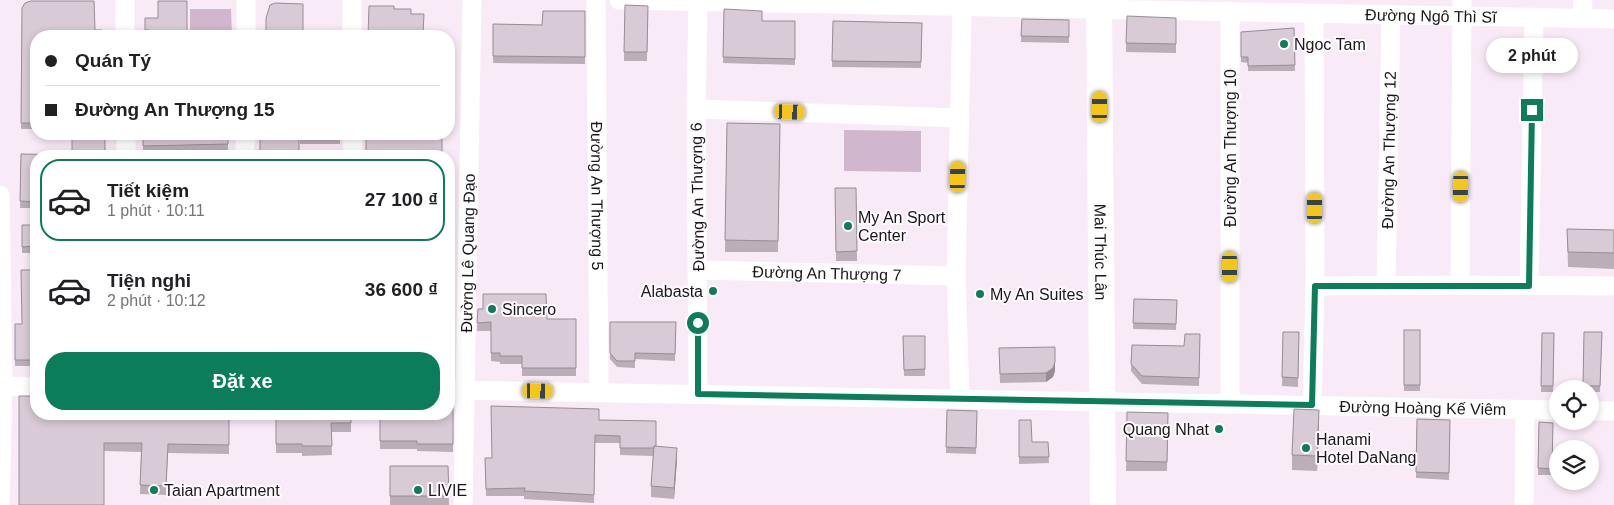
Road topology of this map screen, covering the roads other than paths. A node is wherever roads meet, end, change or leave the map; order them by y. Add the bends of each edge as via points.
1 (125, 0) edge
2 (246, 0) edge
3 (352, 0) edge
4 (472, 0) edge
5 (596, 0) edge
6 (619, 0) edge
7 (698, 1) edge
8 (1099, 4) edge
9 (962, 6) junction
10 (1462, 8) edge
11 (1583, 9) edge
12 (1230, 12) junction
13 (1314, 13) junction
14 (1391, 14) junction
15 (1534, 17) junction
16 (1614, 19) edge
17 (125, 30) edge
18 (246, 30) edge
19 (352, 30) edge
20 (696, 109) junction
21 (960, 118) junction
22 (0, 195) edge
23 (698, 270) junction
24 (956, 276) junction
25 (1460, 285) junction
26 (1315, 286) junction
27 (1386, 286) junction
28 (1529, 286) junction
29 (1614, 286) edge
30 (1, 386) edge
31 (30, 387) edge
32 (456, 390) edge
33 (599, 392) junction
34 (698, 394) junction
35 (960, 398) junction
36 (1102, 401) junction
37 (1230, 404) junction
38 (1312, 405) junction
39 (1525, 410) junction
40 (1549, 410) edge
41 (1599, 411) edge
42 (1614, 411) edge
43 (0, 505) edge
44 (463, 505) edge
45 (1103, 505) edge
46 (1524, 505) edge

1 - 17 street
2 - 18 street
3 - 19 street
4 - 32 street, Đường Lê Quang Đạo
5 - 33 street, Đường An Thượng 5
6 - 7 street, Đường Ngô Thì Sĩ
7 - 9 street, Đường Ngô Thì Sĩ
7 - 20 street, Đường An Thượng 6
8 - 9 street, Đường Ngô Thì Sĩ
8 - 12 street, Đường Ngô Thì Sĩ
8 - 36 street, Mai Thúc Lân
9 - 21 street
10 - 14 street, Đường Ngô Thì Sĩ
10 - 15 street, Đường Ngô Thì Sĩ
10 - 25 street
11 - 15 street, Đường Ngô Thì Sĩ
11 - 16 street, Đường Ngô Thì Sĩ
12 - 13 street, Đường Ngô Thì Sĩ
12 - 37 street, Đường An Thượng 10
13 - 14 street, Đường Ngô Thì Sĩ
13 - 26 street
14 - 27 street, Đường An Thượng 12
15 - 28 street
20 - 21 street
20 - 23 street, Đường An Thượng 6
21 - 24 street
22 - 30 street
23 - 24 street, Đường An Thượng 7
23 - 34 street, Đường An Thượng 6
24 - 35 street
25 - 27 street
25 - 28 street
26 - 27 street
26 - 38 street
28 - 29 street
30 - 31 street
30 - 43 street
32 - 33 street, Đường Hoàng Kế Viêm
32 - 44 street, Đường Lê Quang Đạo
33 - 34 street, Đường Hoàng Kế Viêm
34 - 35 street, Đường Hoàng Kế Viêm
35 - 36 street, Đường Hoàng Kế Viêm
36 - 37 street, Đường Hoàng Kế Viêm
36 - 45 street, Mai Thúc Lân
37 - 38 street, Đường Hoàng Kế Viêm
38 - 39 street, Đường Hoàng Kế Viêm
39 - 40 street, Đường Hoàng Kế Viêm
39 - 46 street
41 - 42 street

